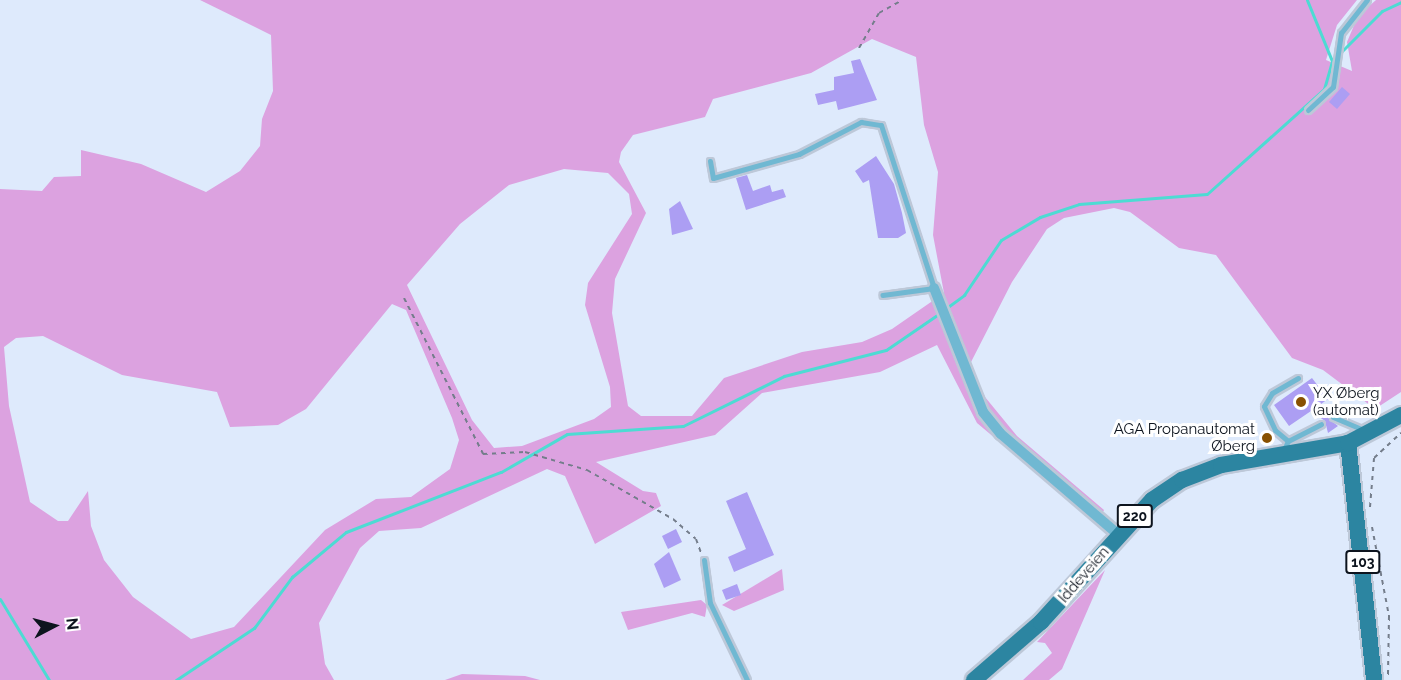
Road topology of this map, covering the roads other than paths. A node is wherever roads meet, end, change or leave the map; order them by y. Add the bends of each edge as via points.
1 (1367, 0) edge
2 (1308, 110) dead end
3 (710, 161) dead end
4 (934, 288) junction
5 (882, 296) dead end
6 (1298, 378) dead end
7 (1401, 416) edge
8 (1333, 417) dead end
9 (1321, 424) dead end
10 (1371, 434) junction
11 (1348, 443) junction
12 (1285, 448) junction
13 (1119, 535) junction
14 (704, 560) road end
15 (747, 680) edge
16 (974, 680) edge
17 (1374, 680) edge

1 - 2 lane via 1341,33 1333,87
3 - 4 lane via 713,178 732,174 799,154 861,122 875,121 893,148
4 - 5 lane
4 - 13 street via 983,412 1001,434
6 - 12 lane via 1272,393 1264,406
7 - 10 main road, Iddeveien / 220
8 - 10 lane
9 - 12 lane
10 - 11 main road, Iddeveien / 220
11 - 12 main road, Iddeveien / 220
11 - 17 main road, 103
12 - 13 main road, Iddeveien / 220 via 1182,480 1152,500
13 - 16 main road, Iddeveien / 220 via 1041,622
14 - 15 lane via 710,603

